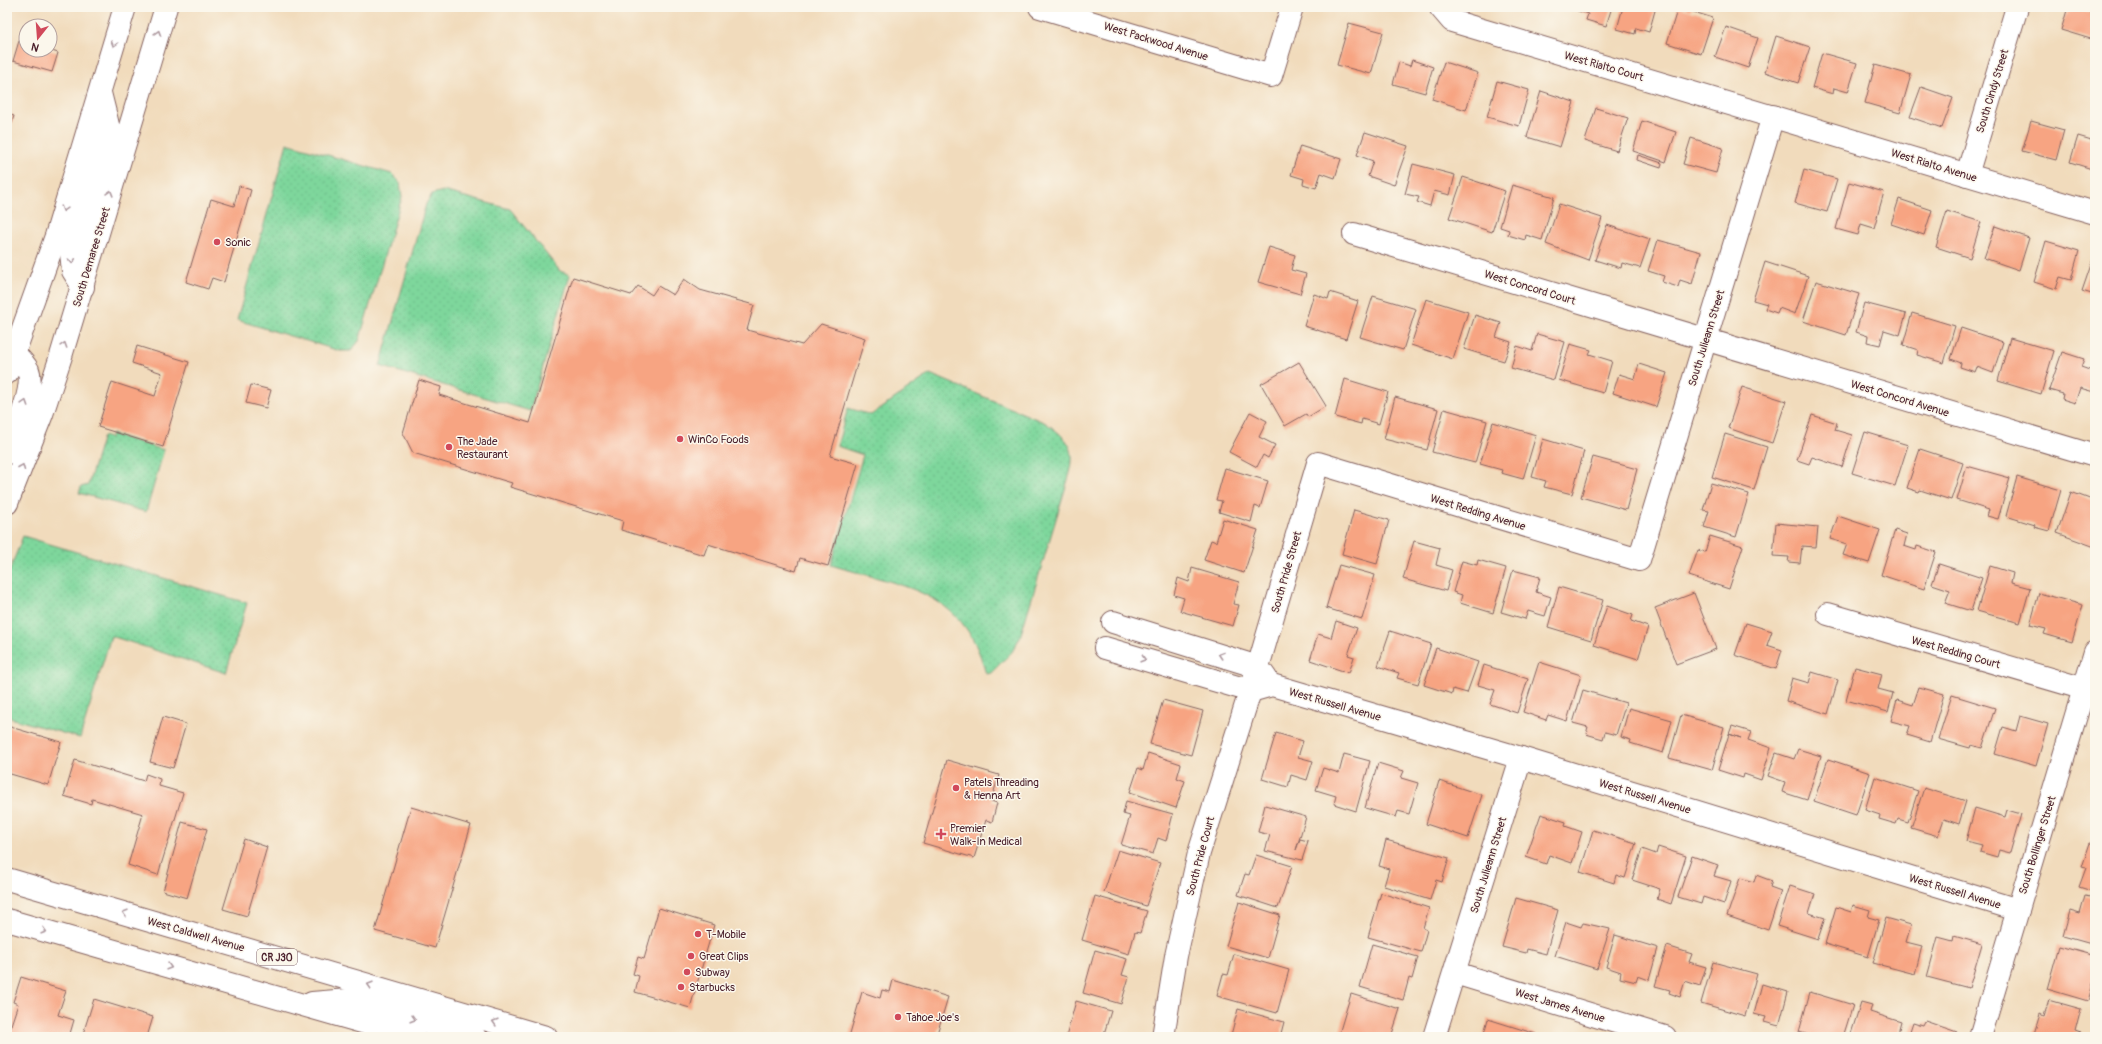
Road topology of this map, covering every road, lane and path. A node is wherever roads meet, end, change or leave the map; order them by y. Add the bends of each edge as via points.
1 (125, 7) edge
2 (166, 7) edge
3 (1040, 7) edge
4 (1292, 7) edge
5 (1440, 7) edge
6 (2017, 7) edge
7 (100, 92) junction
8 (1773, 116) junction
9 (1966, 174) junction
10 (2095, 213) edge
11 (1354, 234) dead end
12 (83, 286) junction
13 (1706, 340) junction
14 (11, 363) edge
15 (7, 453) edge
16 (2095, 456) edge
17 (1318, 463) joint
18 (7, 503) edge
19 (1639, 560) joint
20 (1828, 614) dead end
21 (1113, 622) dead end
22 (1105, 648) dead end
23 (2095, 652) edge
24 (1259, 681) junction
25 (2090, 691) edge
26 (1521, 758) junction
27 (7, 879) edge
28 (2018, 910) junction
29 (7, 920) edge
30 (1454, 973) junction
31 (297, 1004) junction
32 (414, 1037) edge
33 (475, 1037) edge
34 (546, 1037) edge
35 (1163, 1037) edge
36 (1434, 1037) edge
37 (1665, 1037) edge
38 (1980, 1037) edge

1 -> 7 street
12 -> 2 street, South Demaree Street
3 - 4 street, West Packwood Avenue via 1271,76
5 - 8 street, West Rialto Court via 1452,21
6 - 9 street, South Cindy Street
7 -> 12 street via 109,129 71,253 73,271
7 -> 14 street via 49,257
8 - 9 street, West Rialto Avenue
8 - 13 street, South Julieann Street
9 - 10 street, West Rialto Avenue
11 - 13 street, West Concord Court
18 -> 12 street, South Demaree Street via 42,414
13 - 16 street, West Concord Avenue
13 - 19 street, South Julieann Street
15 -> 14 street via 30,379 28,370
17 - 19 street, West Redding Avenue
17 - 24 street, South Pride Street
20 - 25 street, West Redding Court
24 -> 21 street, West Russell Avenue
22 -> 24 street, West Russell Avenue
23 - 25 street, South Bollinger Street
24 - 26 street, West Russell Avenue
24 - 35 street, South Pride Court via 1199,853 1176,956
25 - 28 street, South Bollinger Street
26 - 28 street, West Russell Avenue
26 - 30 street, South Julieann Street
34 -> 27 street, West Caldwell Avenue / CR J30
28 - 38 street, South Bollinger Street
29 -> 31 street
30 - 36 street, South Julieann Street
30 - 37 street, West James Avenue
31 - 32 street
31 -> 33 street via 348,1000

